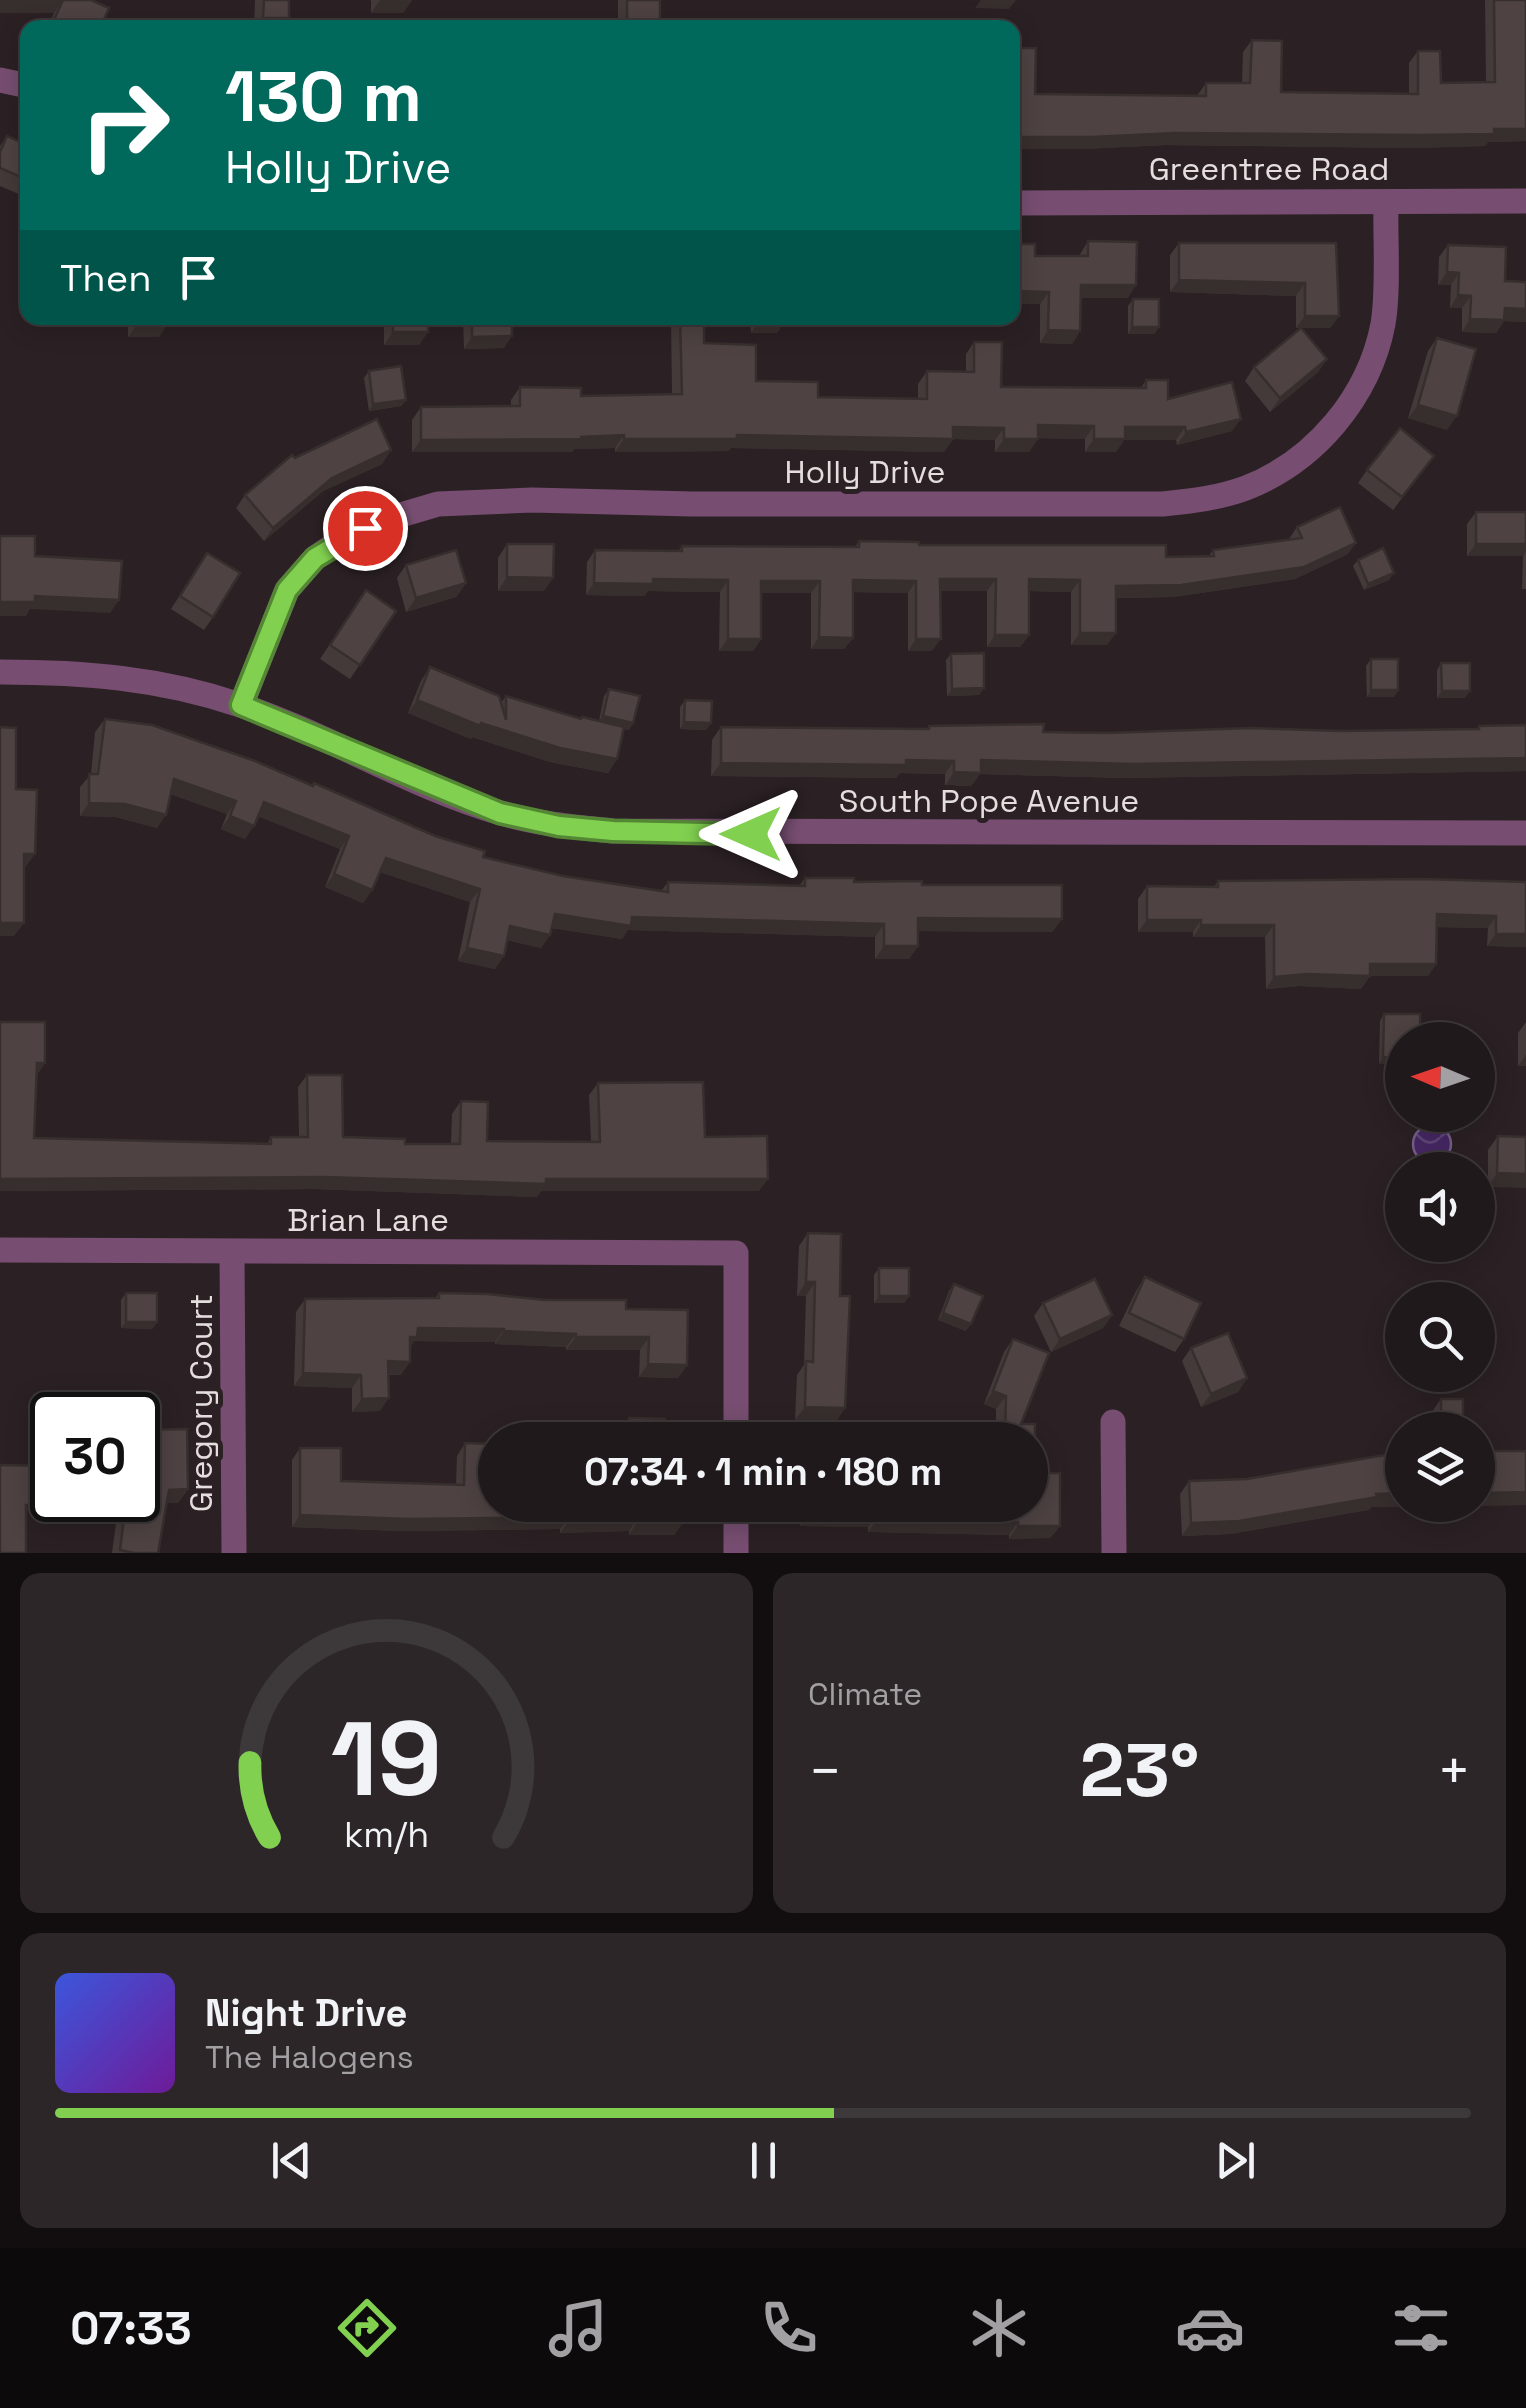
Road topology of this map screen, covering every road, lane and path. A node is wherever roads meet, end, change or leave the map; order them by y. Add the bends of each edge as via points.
1 (1526, 201) edge
2 (1386, 202) junction
3 (1020, 203) edge
4 (0, 672) edge
5 (241, 705) junction
6 (1526, 833) edge
7 (0, 1250) edge
8 (232, 1253) junction
9 (736, 1422) edge
10 (1113, 1422) dead end
11 (736, 1522) edge
12 (234, 1553) edge
13 (736, 1553) edge
14 (1114, 1553) edge

1 - 2 street, Greentree Road
2 - 3 street, Greentree Road
2 - 5 street, Holly Drive via 1383,322 1369,372 1324,437 1246,488 1164,504 438,504 347,536 315,558 287,590
4 - 5 street, South Pope Avenue via 122,676
5 - 6 street, South Pope Avenue via 500,813 559,826
7 - 8 street, Brian Lane
8 - 9 street, Brian Lane via 736,1252
8 - 12 street, Gregory Court
10 - 14 street
11 - 13 street

